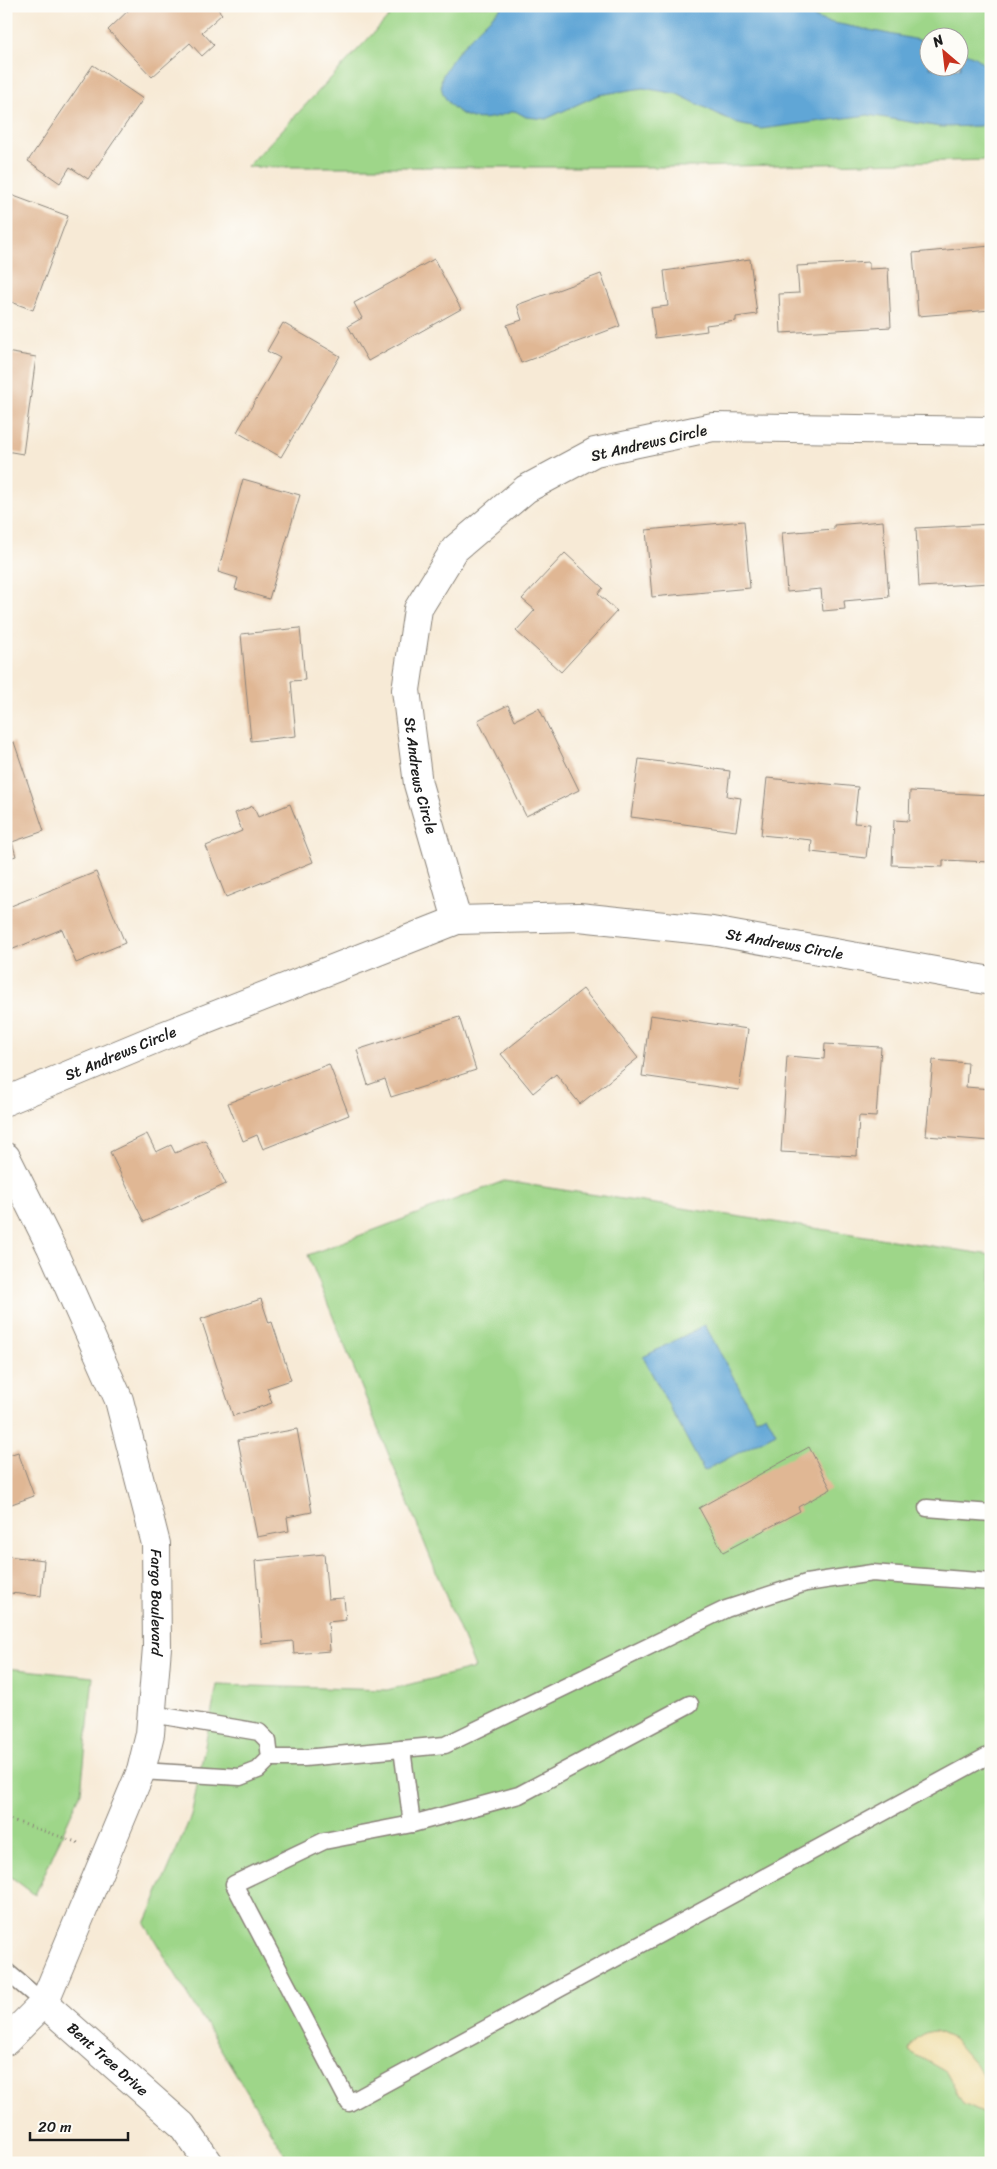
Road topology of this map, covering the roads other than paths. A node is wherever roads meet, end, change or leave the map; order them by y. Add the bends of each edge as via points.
1 (991, 431) edge
2 (457, 920) junction
3 (991, 981) edge
4 (6, 1101) edge
5 (6, 1157) edge
6 (927, 1508) dead end
7 (991, 1513) edge
8 (991, 1582) edge
9 (690, 1704) dead end
10 (152, 1714) junction
11 (402, 1749) junction
12 (991, 1754) edge
13 (270, 1758) junction
14 (142, 1771) junction
15 (412, 1824) junction
16 (6, 1971) edge
17 (44, 2003) junction
18 (6, 2041) edge
19 (209, 2163) edge

1 - 2 street, St Andrews Circle via 713,427 595,452 526,489 455,549 418,609 406,690 418,784
2 - 3 street, St Andrews Circle via 579,917 712,931
2 - 4 street, St Andrews Circle
5 - 10 street, Fargo Boulevard via 51,1247 119,1400 156,1544 157,1648
6 - 7 lane
8 - 11 lane via 872,1573 806,1582 726,1610 445,1745
9 - 15 lane via 519,1795
10 - 13 lane via 259,1732 268,1741
10 - 14 street, Fargo Boulevard
11 - 13 lane
11 - 15 lane
12 - 15 lane via 348,2103 234,1884 324,1841
13 - 14 lane via 258,1770 240,1777
14 - 17 street, Fargo Boulevard
16 - 17 lane
17 - 18 street, Fargo Boulevard
17 - 19 street, Bent Tree Drive via 182,2125

